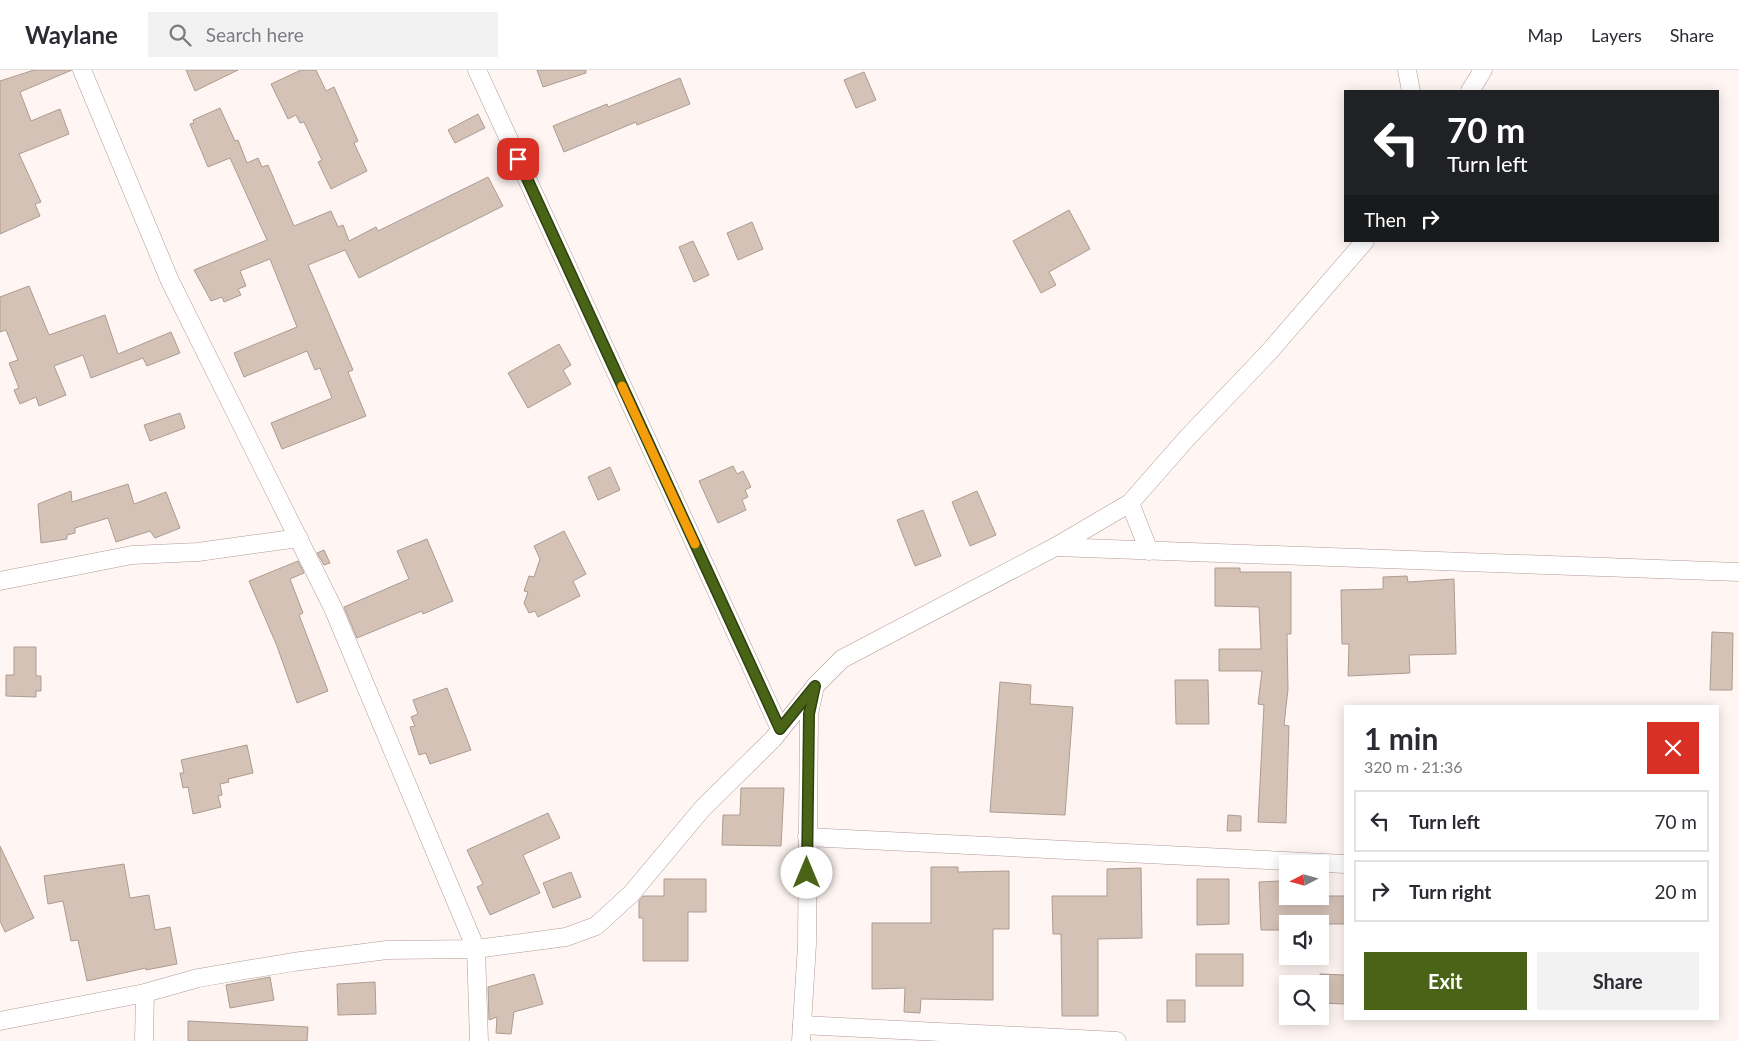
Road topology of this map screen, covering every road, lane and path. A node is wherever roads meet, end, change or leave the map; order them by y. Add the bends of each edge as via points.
1 (82, 70) edge
2 (477, 70) edge
3 (1408, 70) edge
4 (1483, 70) edge
5 (1411, 90) edge
6 (1471, 90) edge
7 (1364, 242) edge
8 (1130, 503) junction
9 (299, 538) junction
10 (1055, 547) junction
11 (1149, 551) junction
12 (1739, 572) edge
13 (0, 581) edge
14 (815, 686) junction
15 (780, 729) junction
16 (807, 838) junction
17 (1344, 864) edge
18 (476, 950) junction
19 (145, 994) junction
20 (0, 1021) edge
21 (801, 1033) edge
22 (144, 1041) edge
23 (479, 1041) edge
24 (1117, 1041) edge

1 - 9 street via 170,281
2 - 15 street
3 - 5 street
4 - 6 street
7 - 8 street via 1269,352
8 - 10 street
8 - 11 street
9 - 13 street via 198,552 132,555
9 - 18 street via 332,608
10 - 11 street
10 - 14 street via 842,659
11 - 12 street
14 - 15 street
14 - 16 street via 809,714
15 - 18 street via 702,809 631,894 596,926 566,937
16 - 17 street
16 - 21 street via 807,944
18 - 19 street via 387,950 302,961 198,978
18 - 23 street
19 - 20 street
19 - 22 street
21 - 24 street

